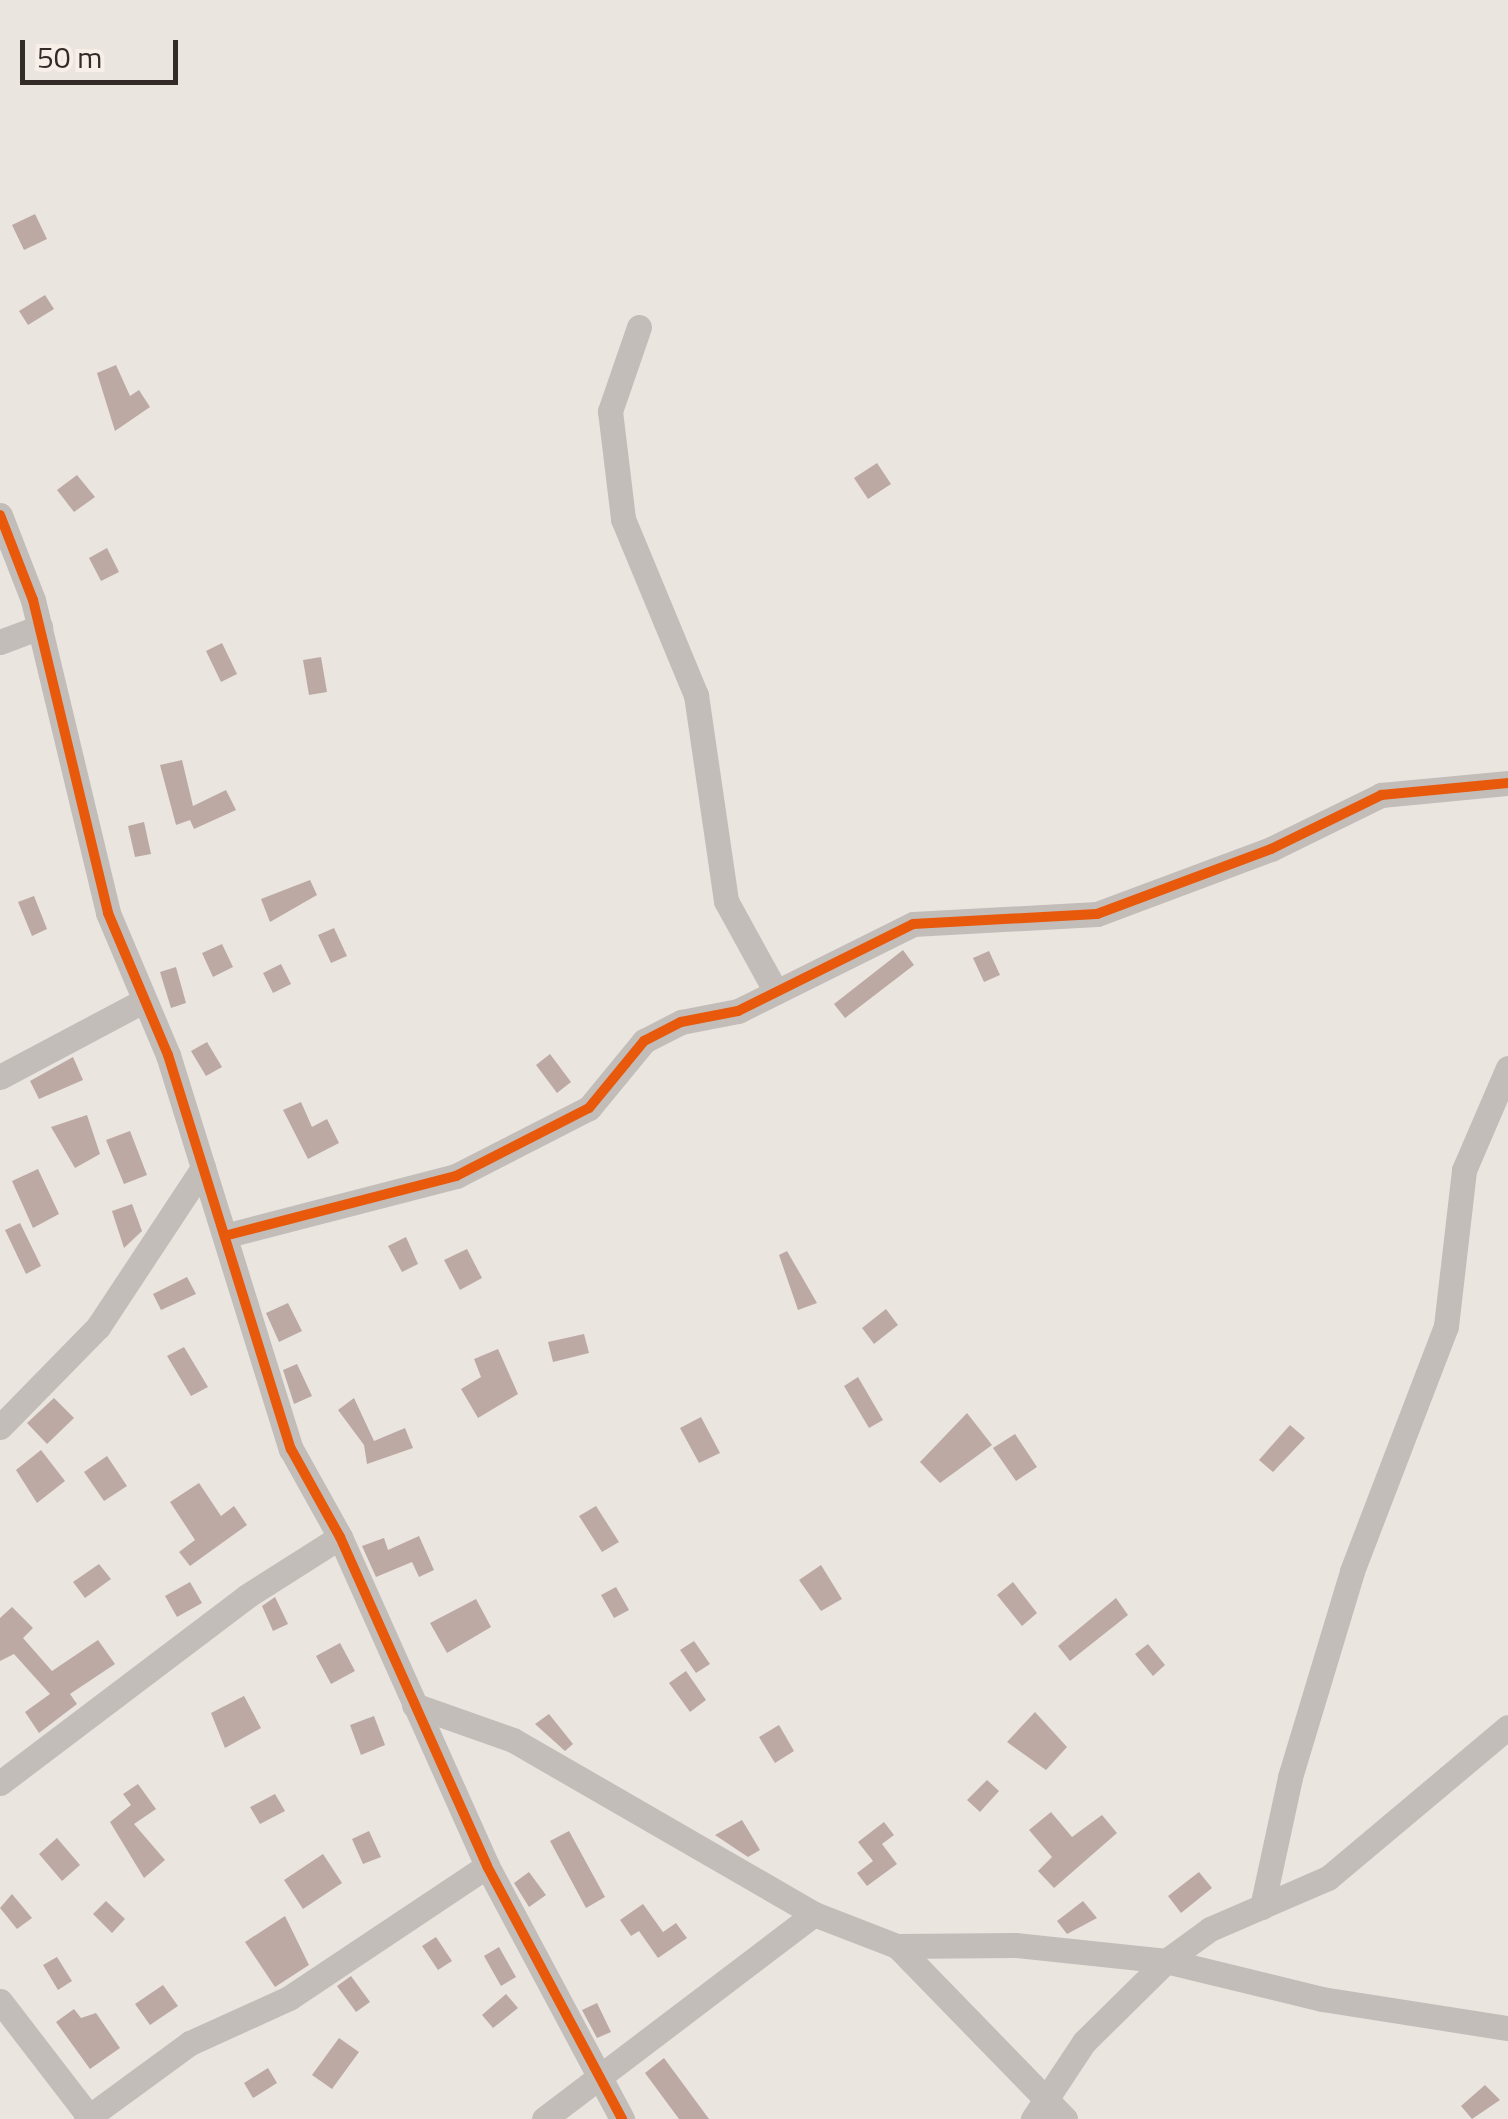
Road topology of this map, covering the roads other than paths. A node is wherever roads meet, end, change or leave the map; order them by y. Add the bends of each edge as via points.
1 (639, 327) dead end
2 (0, 515) edge
3 (40, 626) junction
4 (0, 642) edge
5 (1508, 783) edge
6 (776, 992) junction
7 (144, 1000) junction
8 (1508, 1068) edge
9 (0, 1077) edge
10 (204, 1168) junction
11 (228, 1235) junction
12 (0, 1426) edge
13 (340, 1537) junction
14 (414, 1705) junction
15 (1508, 1727) edge
16 (0, 1783) edge
17 (486, 1866) junction
18 (1262, 1908) junction
19 (814, 1914) junction
20 (898, 1946) junction
21 (1166, 1961) junction
22 (0, 2001) edge
23 (1508, 2028) edge
24 (601, 2076) junction
25 (1049, 2096) junction
26 (89, 2118) edge
27 (544, 2119) edge
28 (622, 2119) edge
29 (1033, 2119) edge
30 (1064, 2119) edge

1 - 6 street via 610,411 622,519 696,695 726,901
2 - 3 street
3 - 4 street
3 - 7 street via 108,912
5 - 6 street via 1381,796 1270,848 1097,914 913,924
6 - 11 street via 644,1041 589,1108 456,1176
7 - 9 street
7 - 10 street
8 - 18 street via 1464,1170 1446,1326 1352,1571 1290,1777
10 - 11 street
10 - 12 street via 98,1327
11 - 13 street via 291,1449
13 - 14 street
13 - 16 street via 247,1596
14 - 17 street
14 - 19 street via 544,1756
15 - 18 street via 1328,1878
17 - 24 street
17 - 26 street via 289,1998 190,2043
18 - 21 street via 1210,1929
19 - 20 street
19 - 24 street
20 - 21 street via 1015,1945
20 - 25 street
21 - 23 street via 1322,1999
21 - 25 street via 1084,2042
22 - 26 street
24 - 27 street
24 - 28 street
25 - 29 street
25 - 30 street

